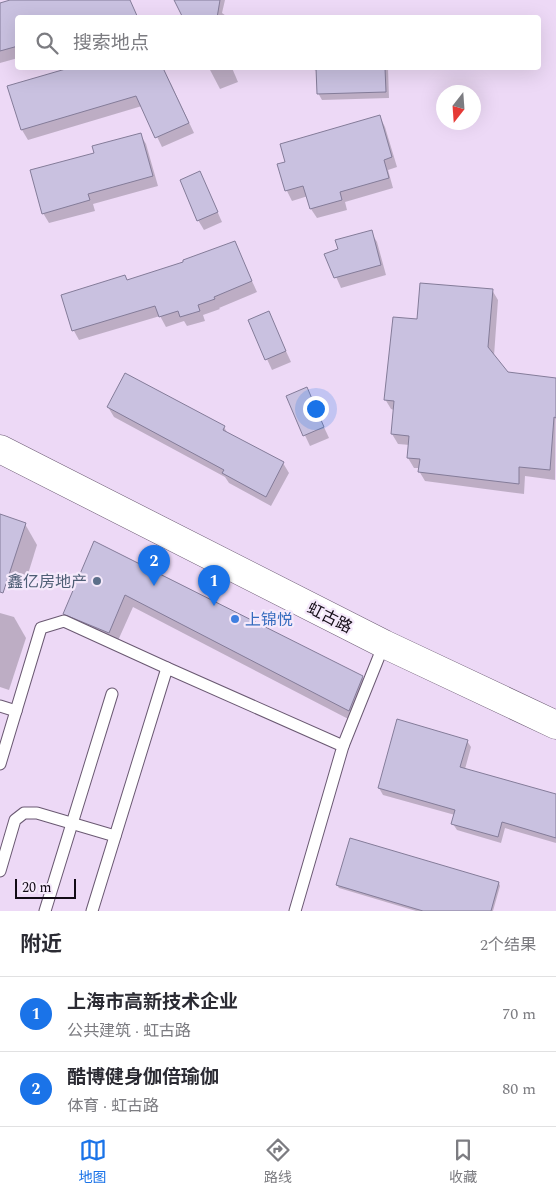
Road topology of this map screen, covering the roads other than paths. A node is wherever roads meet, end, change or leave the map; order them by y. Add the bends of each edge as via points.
1 (0, 449) edge
2 (384, 644) junction
3 (167, 668) junction
4 (112, 694) dead end
5 (0, 706) edge
6 (16, 711) junction
7 (556, 725) edge
8 (343, 746) junction
9 (0, 764) edge
10 (72, 822) junction
11 (115, 836) junction
12 (0, 871) edge
13 (45, 911) edge
14 (92, 911) edge
15 (295, 911) edge

1 - 2 street, 虹古路
2 - 7 street, 虹古路
2 - 8 lane
3 - 6 lane via 64,621 41,628
3 - 8 lane
3 - 11 lane
4 - 10 lane
5 - 6 lane
6 - 9 lane
8 - 15 lane
10 - 11 lane
10 - 12 lane via 38,813 24,813 15,820
10 - 13 lane
11 - 14 lane

